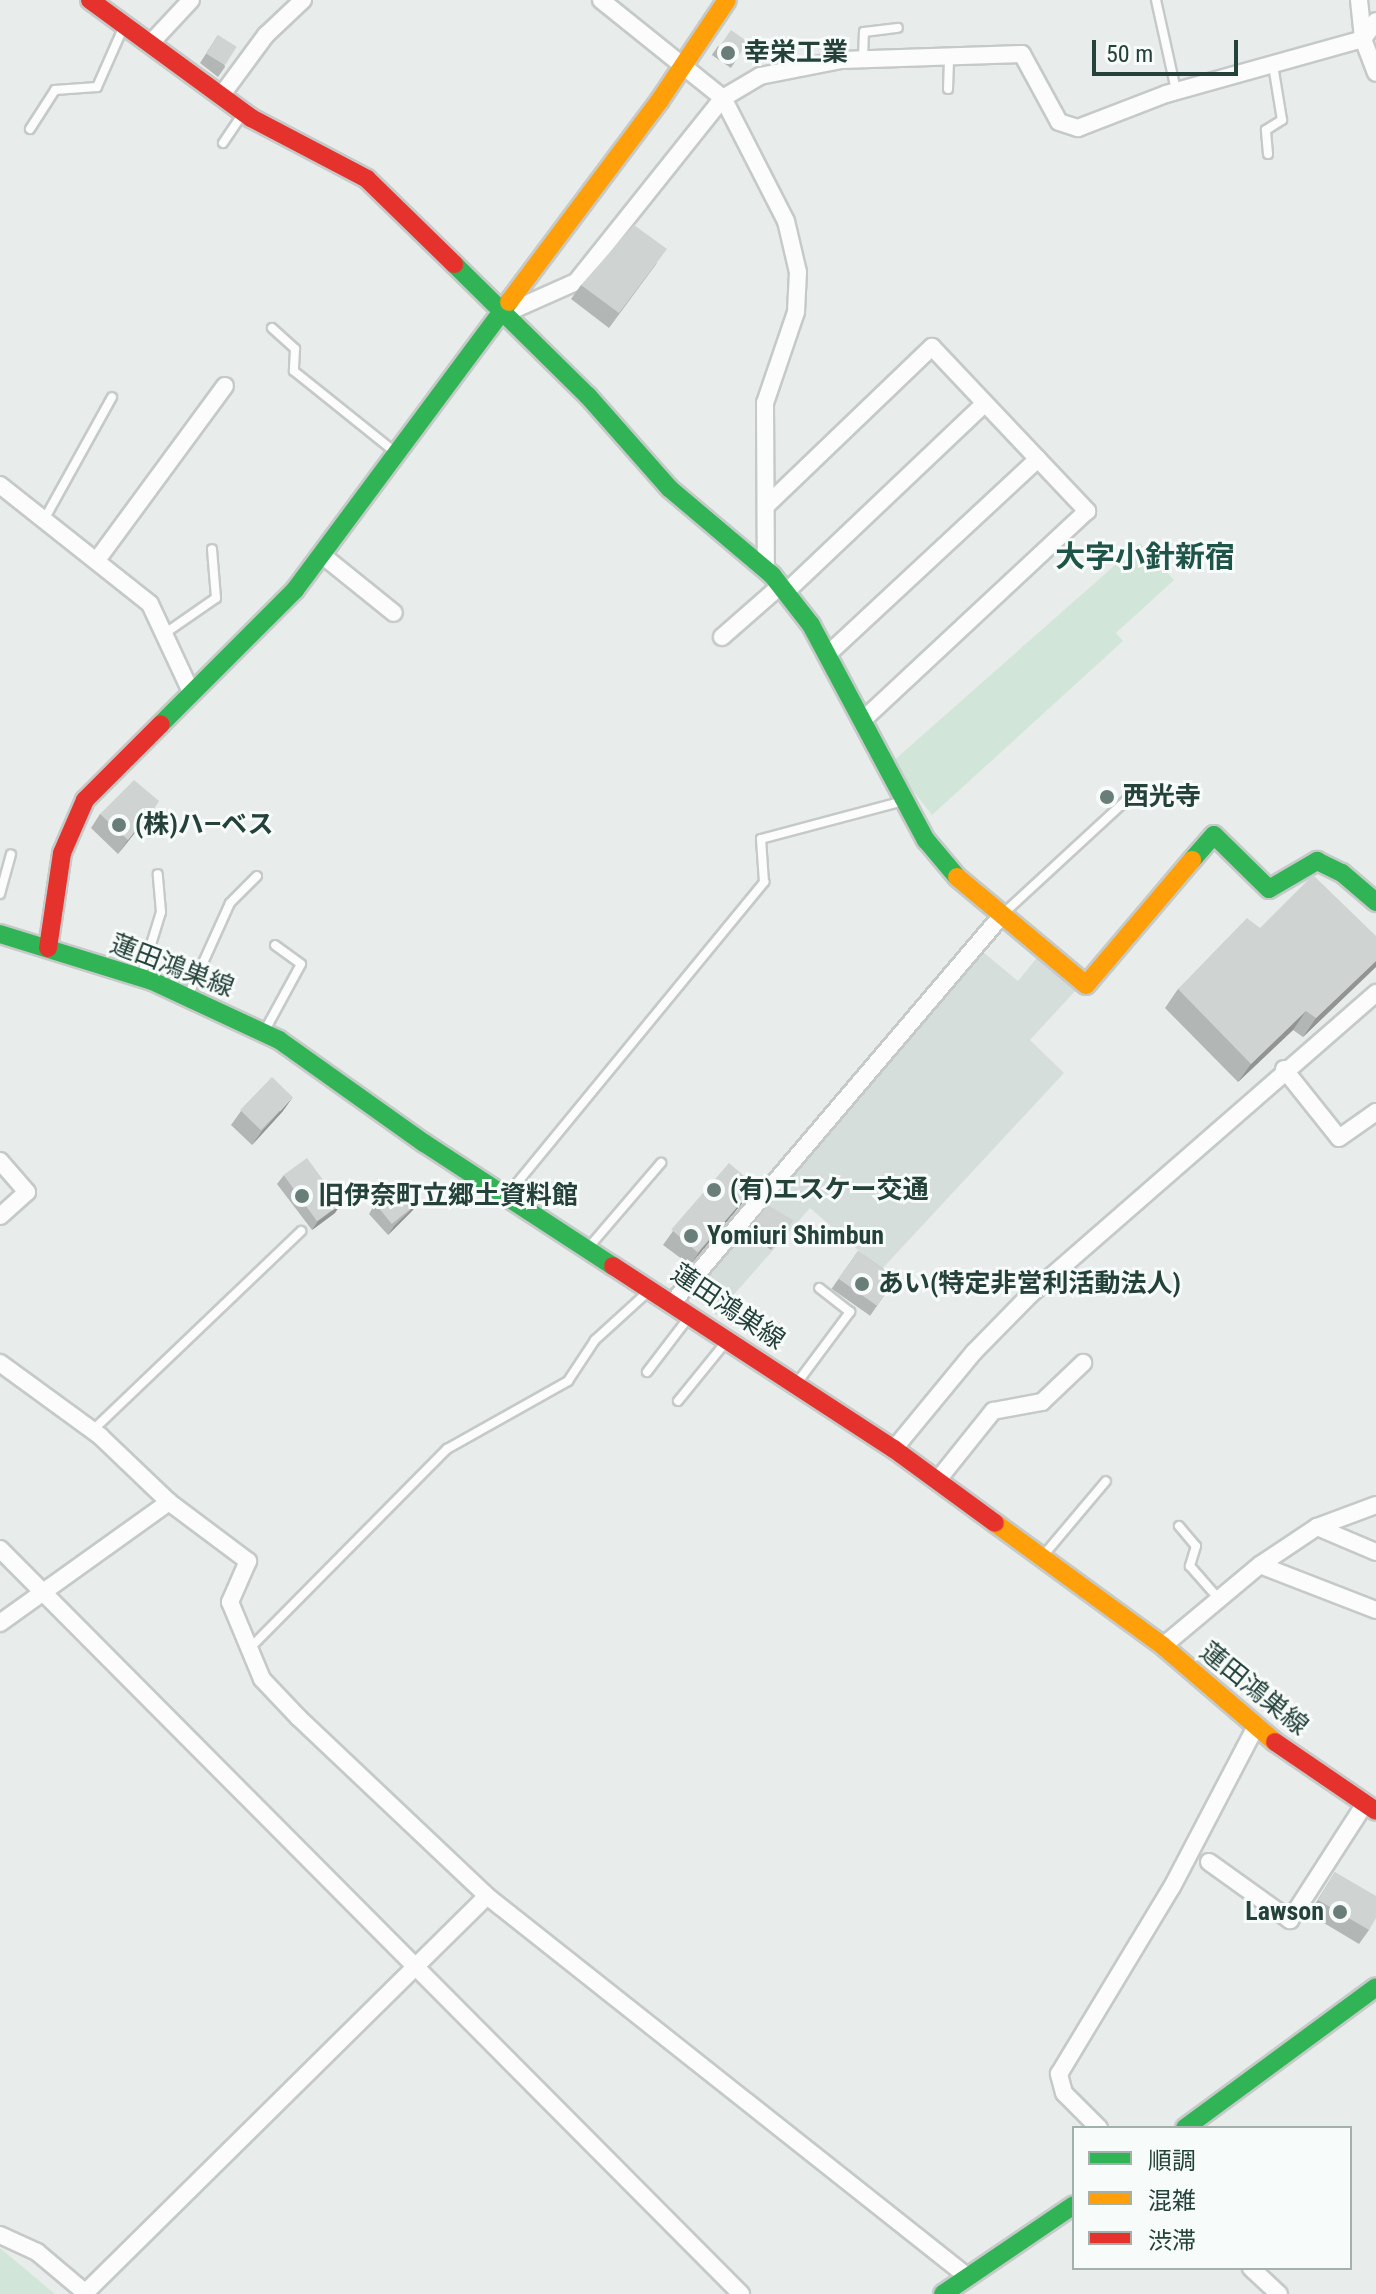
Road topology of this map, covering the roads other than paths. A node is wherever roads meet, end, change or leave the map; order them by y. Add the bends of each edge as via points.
1 (90, 0) edge
2 (191, 0) edge
3 (303, 0) edge
4 (601, 0) edge
5 (727, 0) edge
6 (1156, 0) edge
7 (1359, 0) edge
8 (1376, 21) edge
9 (124, 25) junction
10 (898, 28) dead end
11 (1363, 39) junction
12 (150, 44) junction
13 (949, 56) junction
14 (863, 59) junction
15 (1273, 64) junction
16 (682, 70) junction
17 (1376, 73) edge
18 (948, 89) dead end
19 (1176, 91) junction
20 (221, 96) junction
21 (723, 98) junction
22 (243, 112) junction
23 (30, 129) dead end
24 (223, 143) dead end
25 (1268, 154) dead end
26 (504, 314) junction
27 (272, 328) dead end
28 (225, 386) dead end
29 (112, 397) dead end
30 (985, 403) junction
31 (398, 454) junction
32 (1038, 459) junction
33 (0, 485) edge
34 (766, 506) junction
35 (45, 518) junction
36 (212, 549) dead end
37 (322, 555) junction
38 (97, 560) junction
39 (766, 570) junction
40 (783, 589) junction
41 (394, 613) dead end
42 (164, 634) junction
43 (722, 637) dead end
44 (827, 655) junction
45 (192, 694) junction
46 (865, 718) junction
47 (1134, 793) dead end
48 (906, 800) junction
49 (11, 854) dead end
50 (158, 874) dead end
51 (257, 876) dead end
52 (0, 894) edge
53 (1376, 902) edge
54 (1003, 914) junction
55 (0, 934) edge
56 (275, 945) dead end
57 (48, 948) junction
58 (141, 978) junction
59 (1376, 993) edge
60 (188, 997) junction
61 (263, 1032) junction
62 (1284, 1069) junction
63 (1376, 1112) edge
64 (0, 1161) edge
65 (661, 1163) dead end
66 (507, 1195) junction
67 (0, 1216) edge
68 (301, 1231) dead end
69 (589, 1247) junction
70 (653, 1288) junction
71 (819, 1288) dead end
72 (674, 1301) junction
73 (692, 1314) junction
74 (729, 1338) junction
75 (0, 1363) edge
76 (1083, 1363) dead end
77 (647, 1372) dead end
78 (796, 1383) junction
79 (678, 1401) dead end
80 (93, 1431) junction
81 (894, 1449) junction
82 (937, 1481) junction
83 (1106, 1481) dead end
84 (169, 1502) junction
85 (1376, 1505) edge
86 (1179, 1526) dead end
87 (1317, 1527) junction
88 (0, 1549) edge
89 (1376, 1552) edge
90 (1041, 1557) junction
91 (1260, 1565) junction
92 (45, 1590) junction
93 (1219, 1599) junction
94 (1376, 1610) edge
95 (0, 1623) edge
96 (1163, 1646) junction
97 (249, 1649) junction
98 (1255, 1728) junction
99 (1370, 1808) edge
100 (1209, 1862) dead end
101 (487, 1896) junction
102 (416, 1966) junction
103 (1376, 1987) edge
104 (1097, 2126) edge
105 (1188, 2126) edge
106 (1072, 2206) edge
107 (0, 2235) edge
108 (1253, 2270) edge
109 (968, 2277) junction
110 (86, 2293) edge
111 (741, 2294) edge
112 (943, 2294) edge
113 (1279, 2294) edge

1 - 9 street
2 - 12 street
3 - 20 street via 266,35
4 - 16 street
5 - 16 street
6 - 19 lane
7 - 11 street
8 - 11 street
9 - 12 street
9 - 23 lane via 97,87 55,90
10 - 14 lane via 864,32
11 - 15 street
11 - 17 street
12 - 20 street
13 - 14 street
13 - 18 lane
13 - 19 street via 1022,54 1059,122 1078,128
14 - 21 street via 760,76
15 - 19 street
15 - 25 lane via 1282,120 1266,130
16 - 21 street
16 - 26 street
20 - 22 street
21 - 26 street via 576,282
21 - 34 street via 786,221 798,272 796,312 765,403
22 - 24 lane
22 - 26 street via 367,179
26 - 31 street
26 - 39 street via 588,396 669,488
27 - 31 lane via 295,349 294,371
28 - 38 street
29 - 35 lane
30 - 32 street
30 - 34 street via 932,347
30 - 40 street
31 - 37 street
32 - 44 street
32 - 46 street via 1087,511
33 - 35 street
34 - 39 street
35 - 38 street
36 - 42 lane via 216,598
37 - 41 street
37 - 45 street via 295,590
38 - 42 street via 150,604
39 - 40 street
40 - 43 street
40 - 44 street
42 - 45 street
44 - 46 street
45 - 57 street via 85,800 62,853
46 - 48 street
47 - 54 lane
48 - 54 street via 926,840 956,876
48 - 66 lane via 761,839 764,882
49 - 52 lane
50 - 58 lane via 161,912
51 - 60 lane via 230,903
53 - 54 street via 1342,873 1317,861 1269,889 1214,835 1086,985
54 - 72 street
55 - 57 street, 蓮田鴻巣線
56 - 61 lane via 301,964
57 - 58 street, 蓮田鴻巣線
58 - 60 street, 蓮田鴻巣線
59 - 62 street
60 - 61 street, 蓮田鴻巣線
61 - 66 street, 蓮田鴻巣線
62 - 63 street via 1339,1138
62 - 81 street via 1031,1294 974,1352
64 - 67 street via 27,1192
65 - 69 lane
66 - 69 street, 蓮田鴻巣線
68 - 80 lane
69 - 70 street, 蓮田鴻巣線
70 - 72 street, 蓮田鴻巣線
70 - 97 lane via 595,1340 568,1381 447,1449
71 - 78 lane via 850,1312
72 - 73 street, 蓮田鴻巣線
73 - 74 street, 蓮田鴻巣線
73 - 77 lane
74 - 78 street, 蓮田鴻巣線
74 - 79 lane
75 - 80 street
76 - 82 street via 1042,1402 993,1411
78 - 81 street, 蓮田鴻巣線
80 - 84 street
81 - 82 street, 蓮田鴻巣線
82 - 90 street, 蓮田鴻巣線
83 - 90 lane
84 - 92 street
84 - 97 street via 248,1561 230,1602
85 - 87 street
86 - 93 lane via 1196,1546 1190,1566
87 - 89 street
87 - 91 street
88 - 92 street
90 - 96 street, 蓮田鴻巣線
91 - 93 street
91 - 94 street
92 - 95 street
92 - 102 street
93 - 96 street
96 - 98 street, 蓮田鴻巣線
97 - 101 street via 262,1679 299,1718
98 - 99 street, 蓮田鴻巣線
98 - 104 street via 1172,1887 1059,2074 1064,2093
99 - 100 street via 1290,1920
101 - 102 street
101 - 109 street
102 - 110 street
102 - 111 street
103 - 105 street
106 - 109 street
107 - 110 street via 37,2252
108 - 113 street
109 - 112 street

